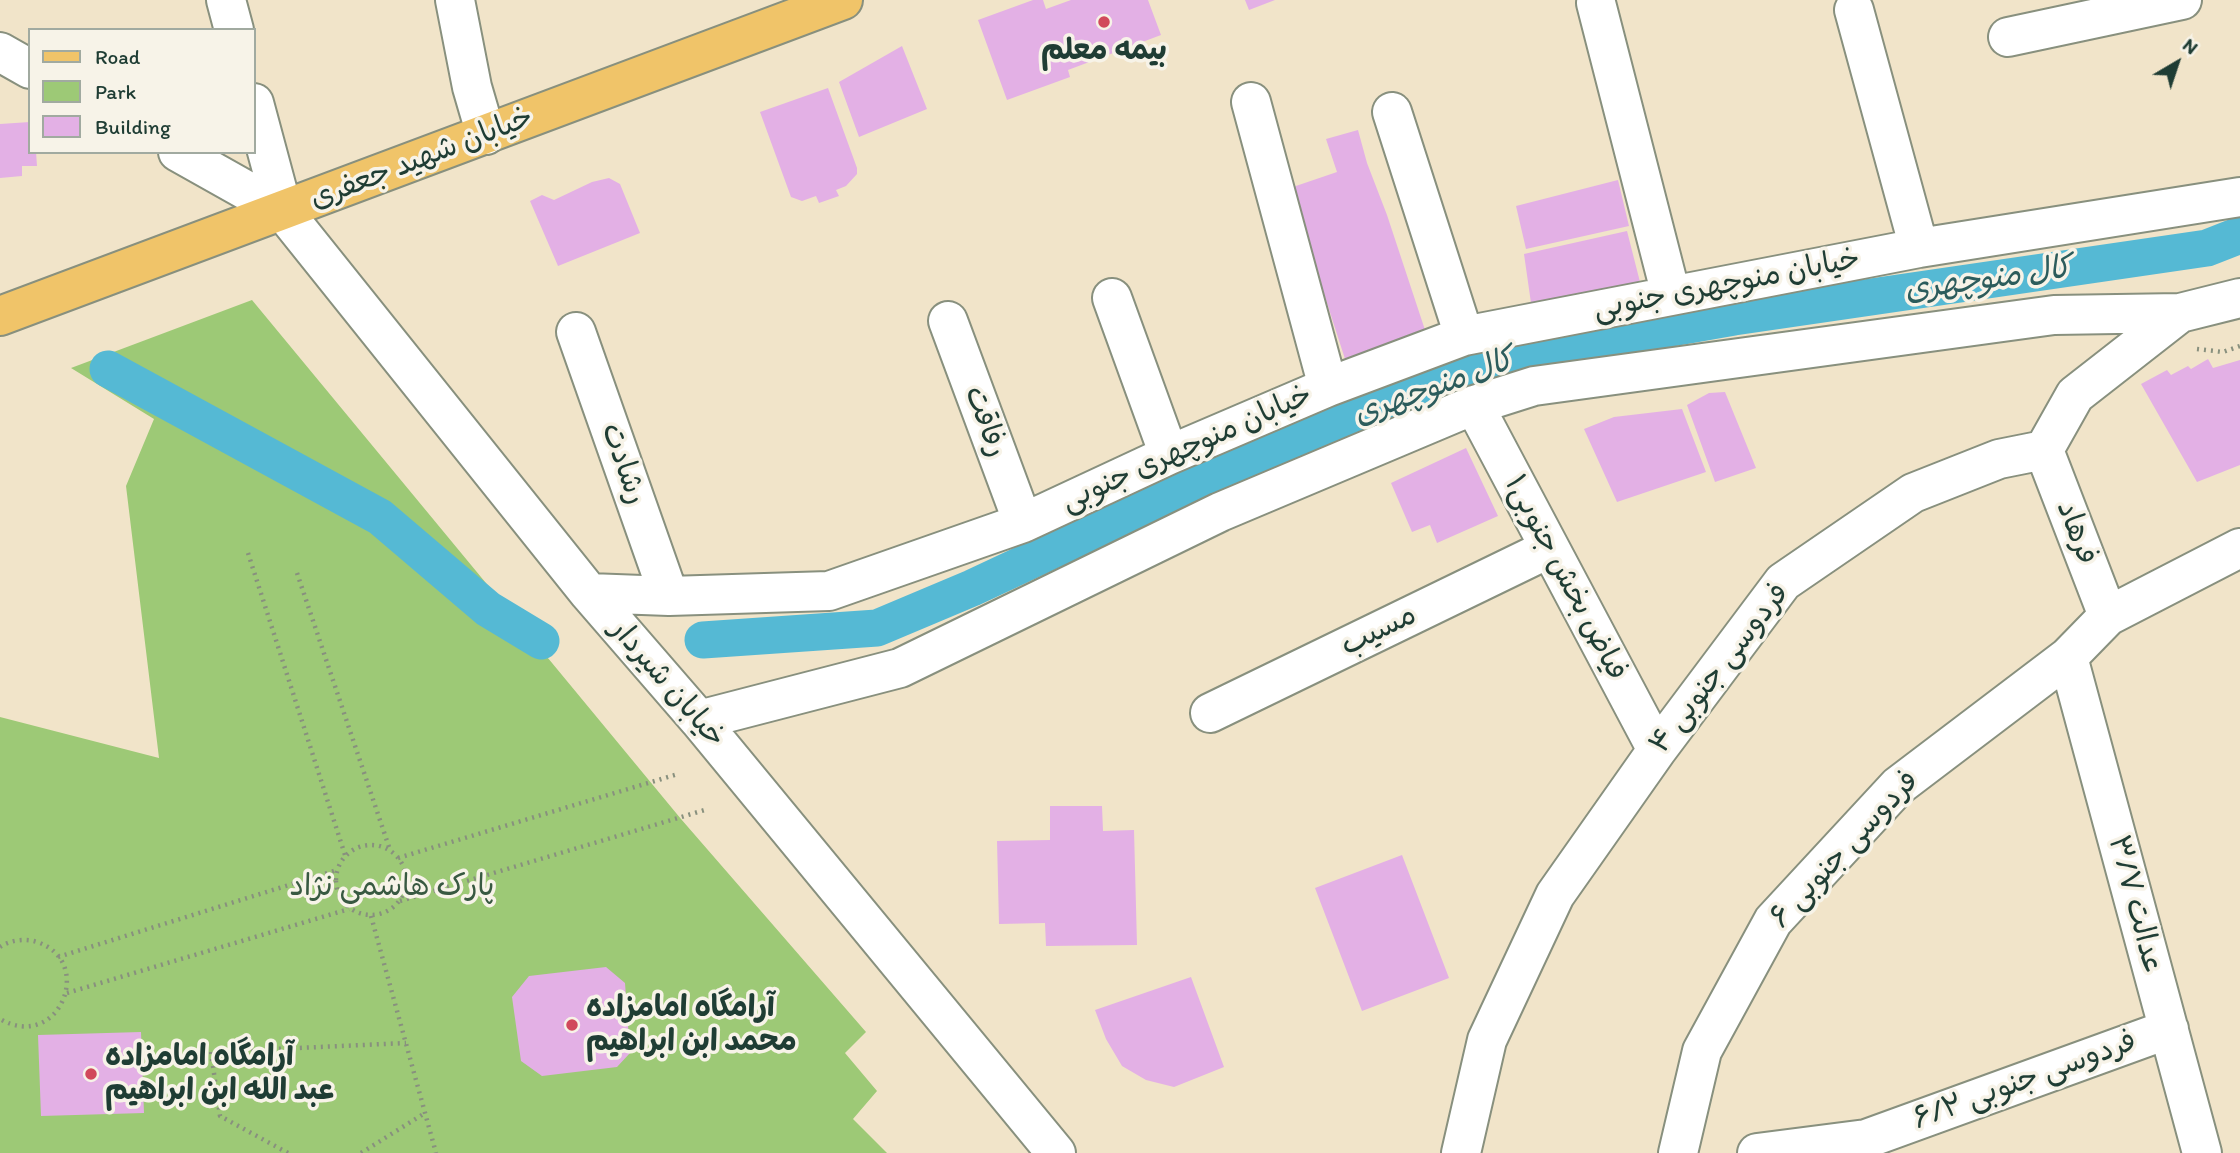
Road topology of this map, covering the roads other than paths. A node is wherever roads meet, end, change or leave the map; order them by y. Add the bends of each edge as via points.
1 (226, 0) edge
2 (455, 0) edge
3 (2182, 0) edge
4 (827, 3) edge
5 (1596, 4) dead end
6 (1854, 10) dead end
7 (233, 28) edge
8 (2008, 37) dead end
9 (0, 52) edge
10 (28, 68) edge
11 (1251, 102) dead end
12 (256, 110) edge
13 (1392, 112) dead end
14 (486, 135) junction
15 (182, 154) edge
16 (2240, 197) edge
17 (283, 211) junction
18 (1919, 248) junction
19 (1671, 295) junction
20 (2240, 298) edge
21 (1112, 299) dead end
22 (2180, 313) junction
23 (0, 316) edge
24 (948, 321) dead end
25 (576, 332) dead end
26 (1464, 336) junction
27 (1328, 387) junction
28 (1474, 405) junction
29 (2044, 450) junction
30 (1169, 455) junction
31 (1023, 523) junction
32 (2240, 548) edge
33 (1548, 549) junction
34 (589, 593) junction
35 (669, 596) junction
36 (2108, 616) junction
37 (2068, 657) junction
38 (1210, 713) dead end
39 (699, 720) junction
40 (1657, 750) junction
41 (2169, 1029) junction
42 (1867, 1146) edge
43 (1056, 1153) edge
44 (1461, 1153) edge
45 (1678, 1153) edge
46 (1757, 1153) edge
47 (2202, 1153) edge

1 - 7 street
2 - 14 street
3 - 8 street
4 - 14 main road, خیابان شهید جعفری
5 - 19 street
6 - 18 street
9 - 10 street
11 - 27 street
12 - 17 street
13 - 26 street
14 - 17 main road, خیابان شهید جعفری
15 - 17 street
16 - 18 street, خیابان منوچهری جنوبی
17 - 23 main road, خیابان شهید جعفری
17 - 34 street, خیابان شیردار
18 - 19 street, خیابان منوچهری جنوبی
19 - 26 street, خیابان منوچهری جنوبی
20 - 22 street
21 - 30 street
22 - 28 street via 2054,315 1534,386
22 - 29 street via 2075,395
24 - 31 street, رفاقت
25 - 35 street, رشادت
26 - 27 street, خیابان منوچهری جنوبی
27 - 30 street, خیابان منوچهری جنوبی
28 - 33 street, فیاض بخش جنوبی۱
28 - 39 street via 1220,512 900,668
29 - 36 street, فرهاد
29 - 40 street, فردوسی جنوبی ۴ via 1999,459 1913,493 1783,582
30 - 31 street, خیابان منوچهری جنوبی
31 - 35 street, خیابان منوچهری جنوبی via 830,591
32 - 36 street, فردوسی جنوبی ۶
33 - 38 street, مسیب
33 - 40 street, فیاض بخش جنوبی۱
34 - 35 street, خیابان منوچهری جنوبی
34 - 39 street, خیابان شیردار
36 - 37 street, فردوسی جنوبی ۶
37 - 41 street, عدالت ۳/۷
37 - 45 street, فردوسی جنوبی ۶ via 1898,786 1773,921 1702,1051
39 - 43 street, خیابان شیردار
40 - 44 street, فردوسی جنوبی ۴ via 1555,895 1487,1040
41 - 42 street, فردوسی جنوبی ۶/۲
41 - 47 street, عدالت ۳/۷
42 - 46 street, فردوسی جنوبی ۶/۲

